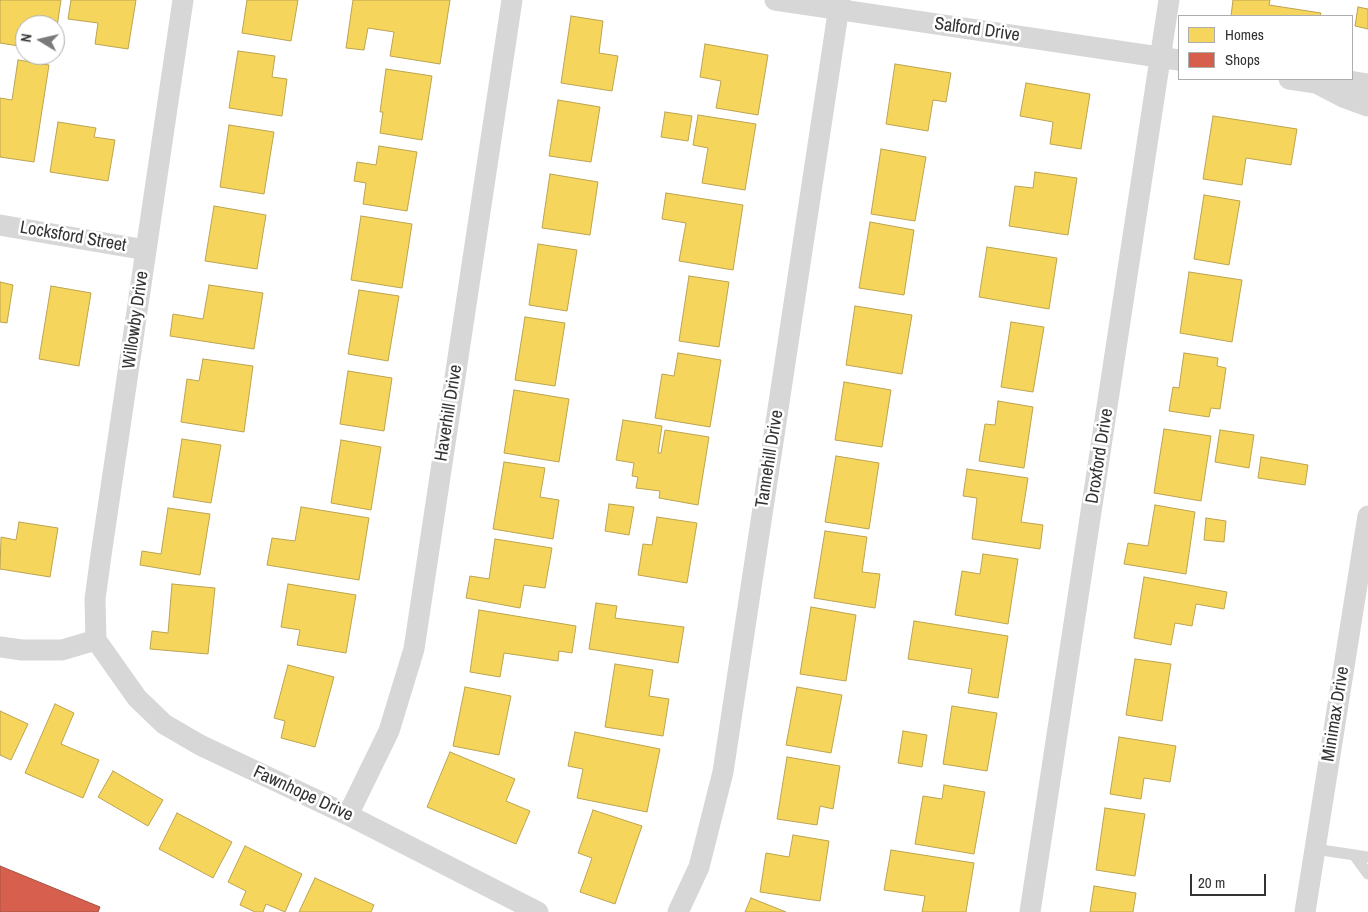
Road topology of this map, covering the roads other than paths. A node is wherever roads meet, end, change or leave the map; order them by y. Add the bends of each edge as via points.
1 (183, 0) edge
2 (512, 0) edge
3 (774, 0) edge
4 (1169, 0) edge
5 (839, 5) edge
6 (1170, 59) edge
7 (1296, 80) edge
8 (1316, 83) junction
9 (1368, 84) edge
10 (1368, 106) edge
11 (0, 225) edge
12 (146, 250) junction
13 (1368, 516) edge
14 (96, 640) junction
15 (0, 647) edge
16 (348, 815) junction
17 (1315, 849) junction
18 (1354, 855) junction
19 (1368, 857) edge
20 (1368, 874) edge
21 (538, 912) edge
22 (678, 912) edge
23 (1030, 912) edge
24 (1305, 912) edge

1 - 12 street, Willowby Drive
2 - 16 street, Haverhill Drive via 414,649 389,732
3 - 5 street, Salford Drive
4 - 6 street, Droxford Drive
5 - 6 street, Salford Drive
5 - 22 street, Tannehill Drive via 723,772 699,867
6 - 23 street, Droxford Drive
7 - 8 street
8 - 9 street via 1348,81
8 - 10 street
11 - 12 street, Locksford Street
12 - 14 street, Willowby Drive via 95,599
13 - 17 street, Minimax Drive
14 - 15 street via 62,650
14 - 16 street, Fawnhope Drive via 136,698 164,724 200,745
16 - 21 street, Fawnhope Drive
17 - 18 lane
17 - 24 street, Minimax Drive
18 - 19 lane
18 - 20 lane

